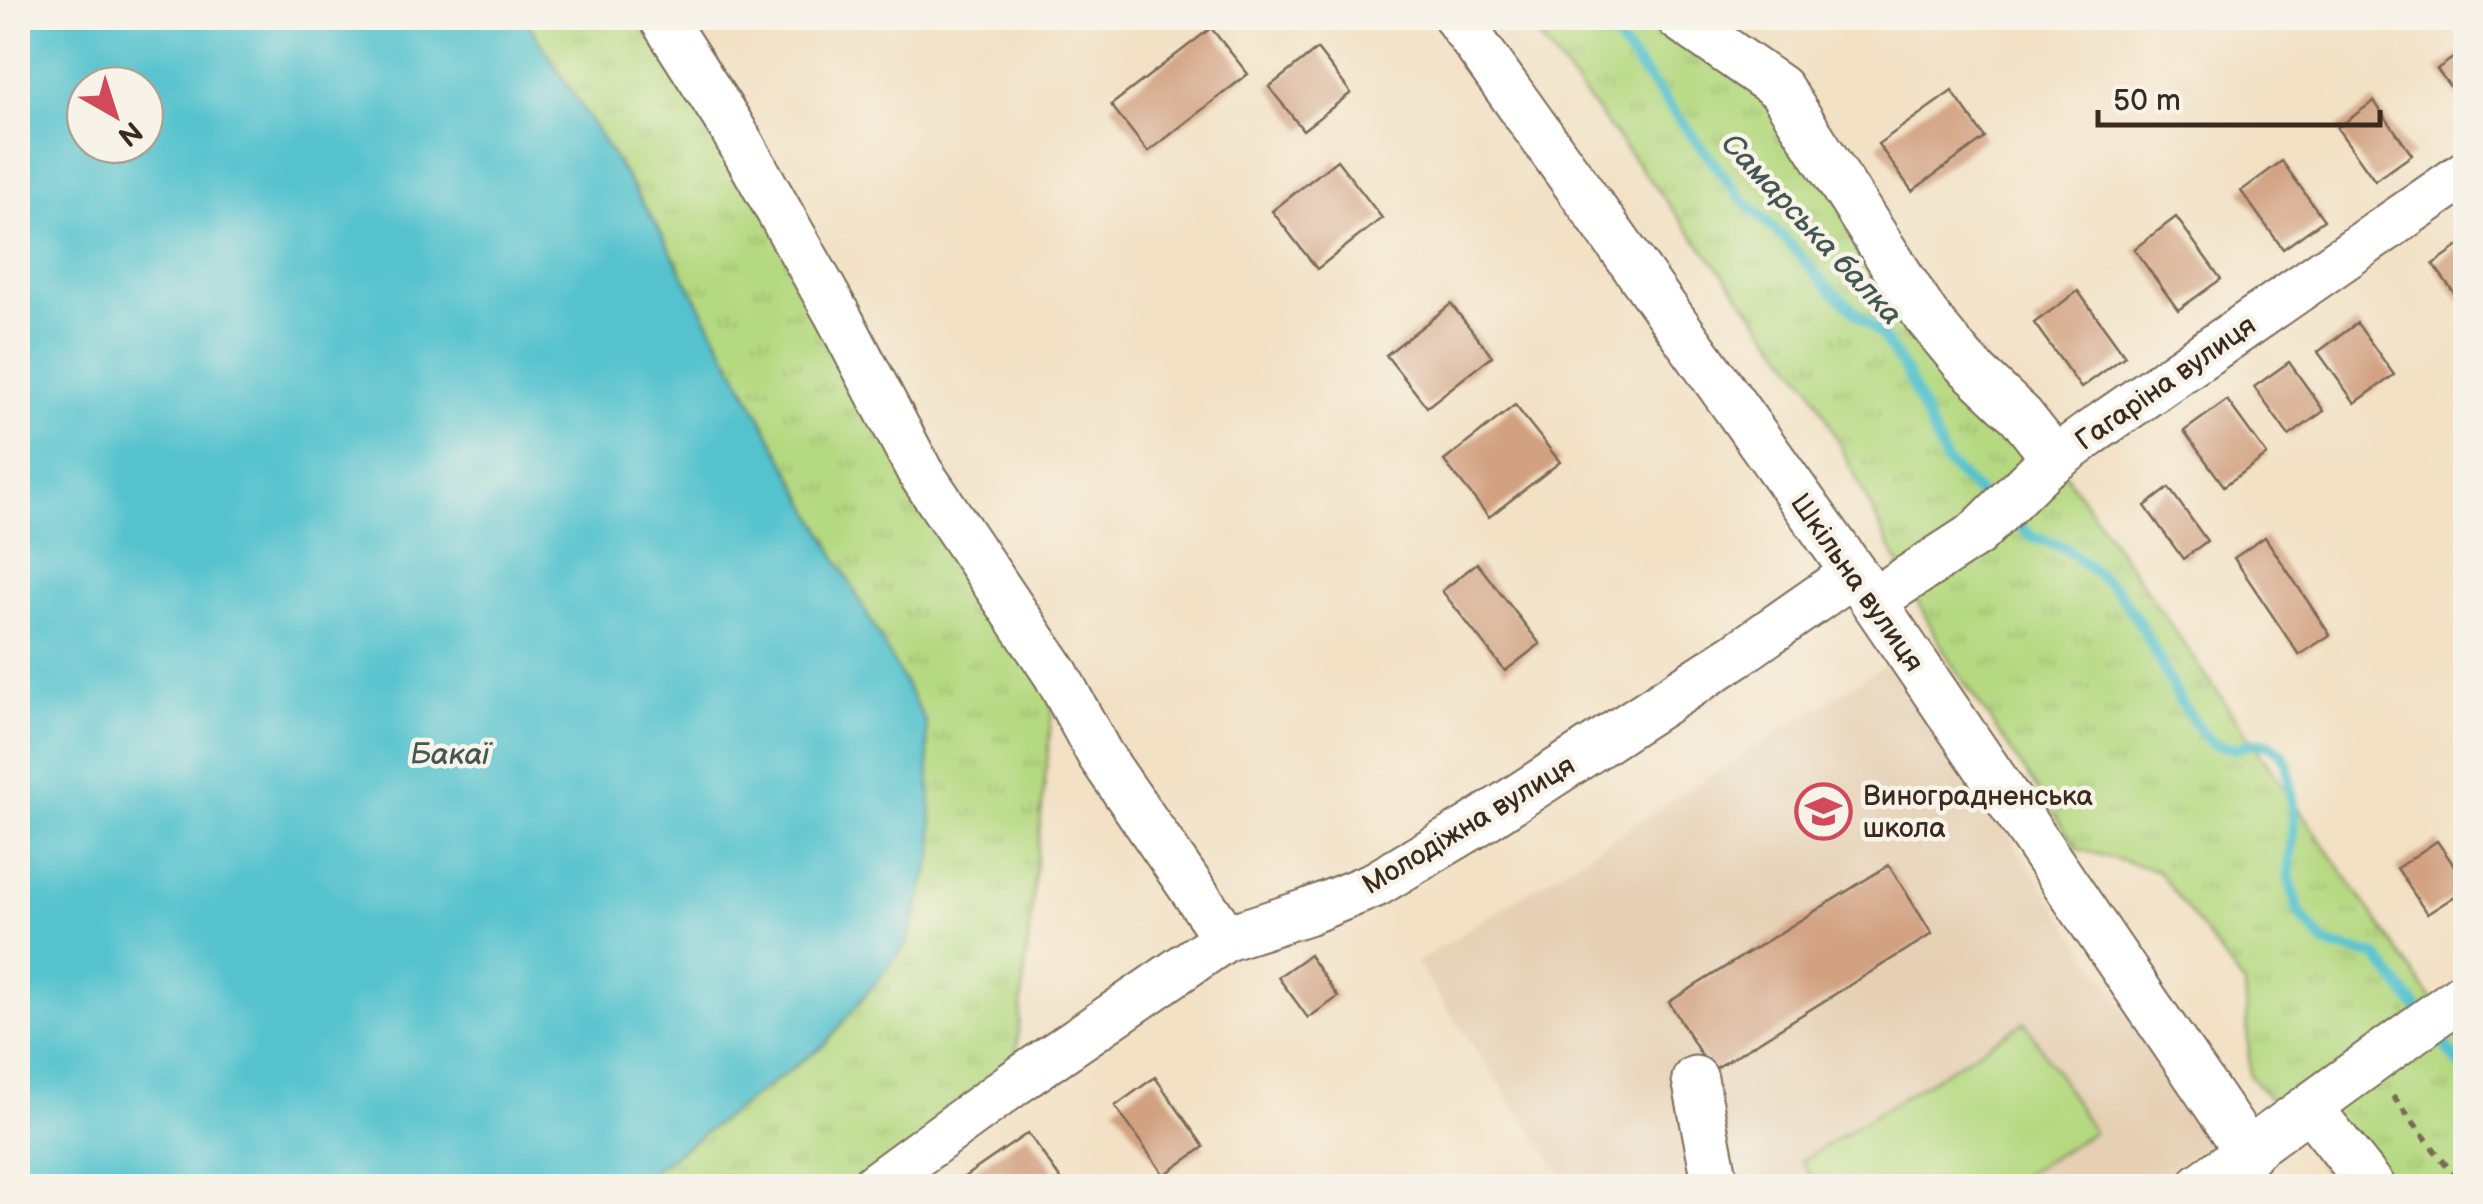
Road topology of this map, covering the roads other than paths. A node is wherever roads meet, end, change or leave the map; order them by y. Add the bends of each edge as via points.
1 (662, 18) edge
2 (1457, 18) edge
3 (1679, 18) edge
4 (2466, 173) edge
5 (2049, 463) junction
6 (1863, 587) junction
7 (1226, 938) junction
8 (2463, 995) edge
9 (1695, 1080) dead end
10 (2310, 1108) junction
11 (2249, 1153) junction
12 (874, 1186) edge
13 (1716, 1186) edge
14 (2200, 1186) edge
15 (2372, 1186) edge

1 - 7 street via 838,314 920,472 1056,674 1100,756
2 - 6 street, Шкільна вулиця
3 - 5 street via 1780,88 1926,316 2021,416
4 - 5 street, Гагаріна вулиця
5 - 6 street, Гагаріна вулиця via 1976,534
6 - 7 street, Молодіжна вулиця via 1722,665 1376,884
6 - 11 street, Шкільна вулиця
7 - 12 street, Молодіжна вулиця
8 - 10 street
9 - 13 street
10 - 11 street
10 - 15 street
11 - 14 street

